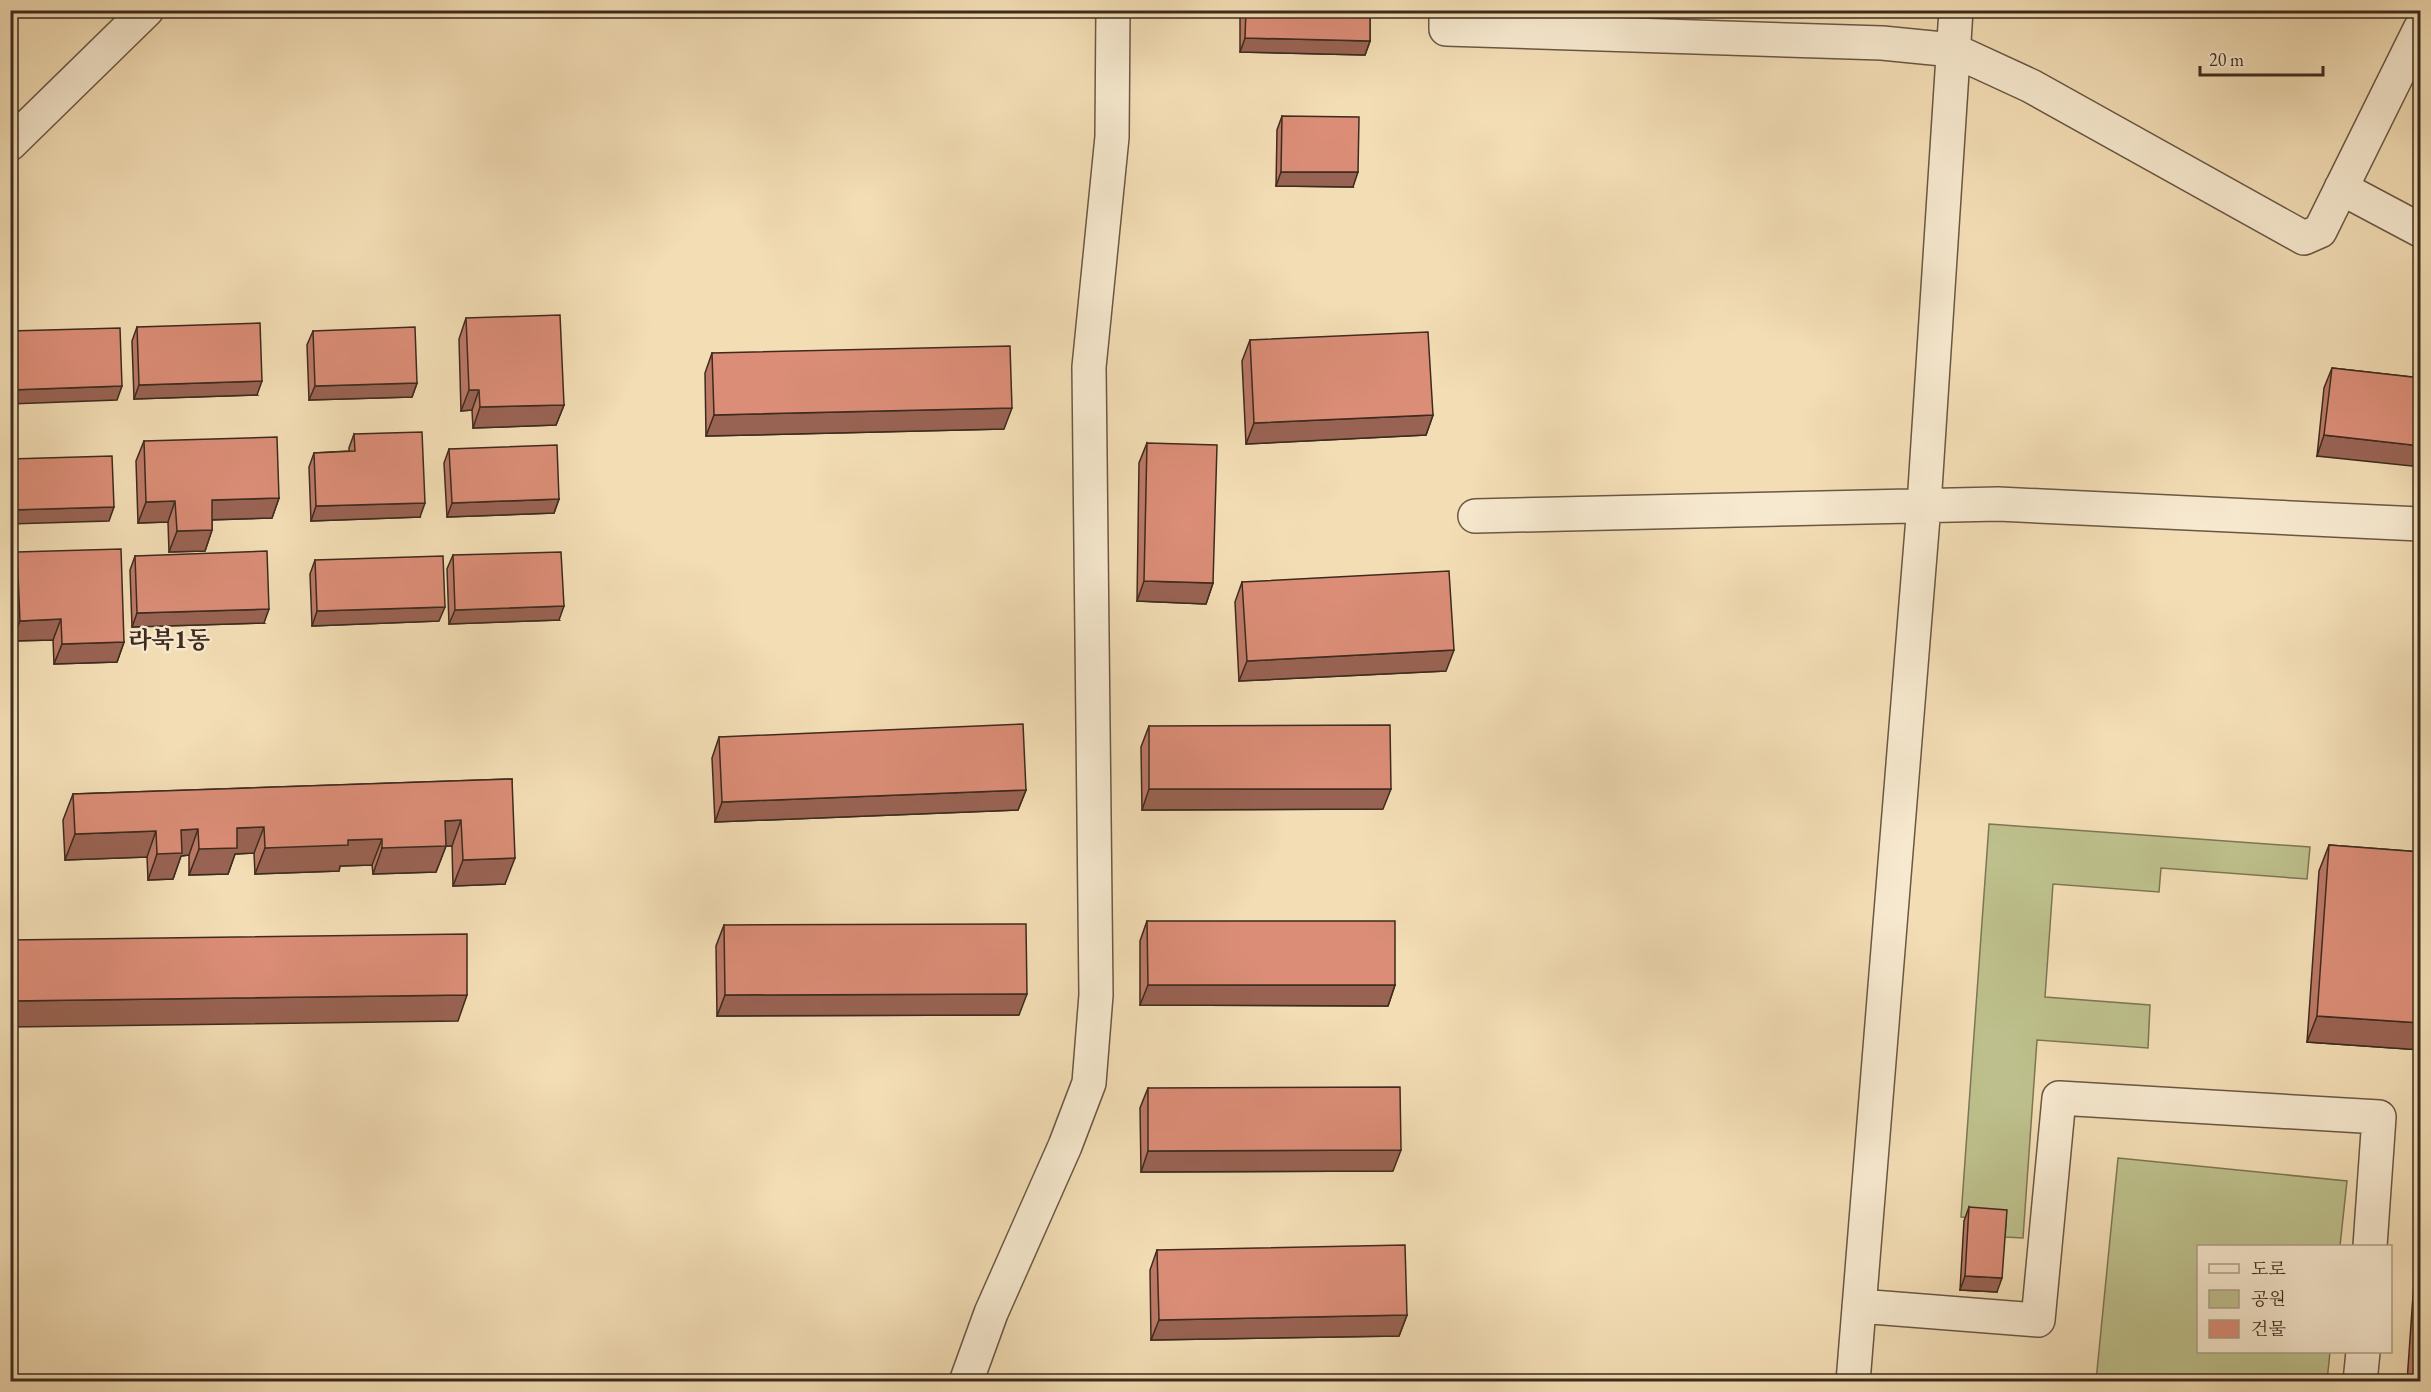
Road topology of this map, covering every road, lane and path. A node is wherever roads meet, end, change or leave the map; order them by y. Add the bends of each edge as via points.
1 (147, 10) edge
2 (1113, 10) edge
3 (1446, 10) edge
4 (1956, 10) edge
5 (2421, 29) edge
6 (1953, 50) junction
7 (10, 144) edge
8 (2341, 188) junction
9 (2421, 231) edge
10 (1924, 505) junction
11 (1475, 516) dead end
12 (2421, 524) edge
13 (2370, 1245) edge
14 (1859, 1306) junction
15 (2362, 1353) edge
16 (966, 1382) edge
17 (1853, 1382) edge
18 (2360, 1382) edge

1 - 7 street
2 - 16 street via 1112,137 1089,367 1096,995 1089,1083
3 - 6 street via 1446,29 1882,43
4 - 6 street
5 - 8 street
6 - 8 street via 2031,86 2304,238 2320,231
6 - 10 street
8 - 9 street
10 - 11 street
10 - 12 street via 1998,504
10 - 14 street
13 - 14 street via 2379,1117 2059,1098 2038,1320
14 - 17 street
15 - 18 street

